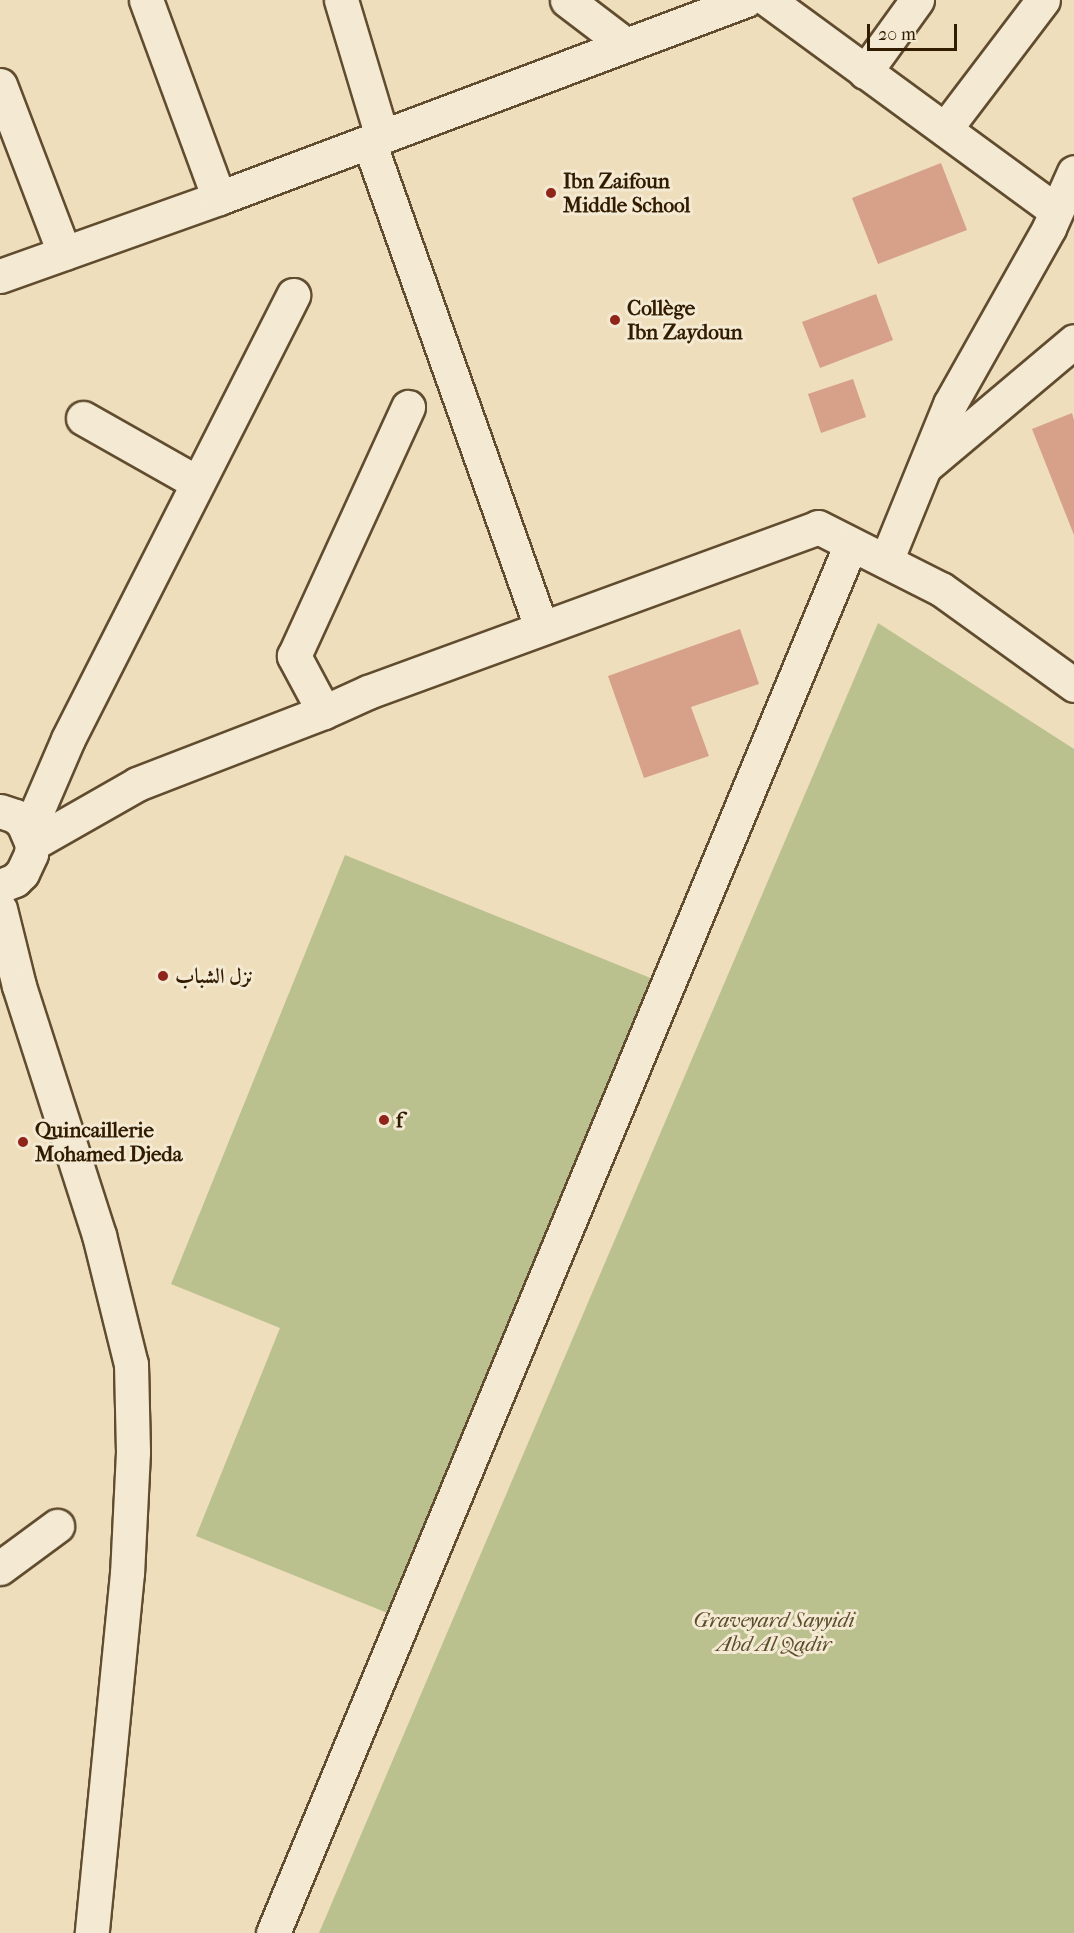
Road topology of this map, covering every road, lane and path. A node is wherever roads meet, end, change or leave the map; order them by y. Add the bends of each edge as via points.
1 (146, 0) edge
2 (341, 0) edge
3 (567, 0) edge
4 (746, 0) edge
5 (917, 0) edge
6 (1043, 0) edge
7 (783, 4) edge
8 (626, 45) junction
9 (865, 72) junction
10 (0, 85) edge
11 (945, 129) junction
12 (376, 139) junction
13 (1074, 172) edge
14 (219, 198) junction
15 (1056, 211) junction
16 (64, 253) junction
17 (0, 276) edge
18 (292, 295) dead end
19 (1072, 351) edge
20 (408, 407) dead end
21 (83, 418) dead end
22 (924, 468) junction
23 (196, 482) junction
24 (851, 544) junction
25 (886, 561) junction
26 (541, 627) junction
27 (1074, 685) edge
28 (324, 712) junction
29 (13, 818) edge
30 (0, 886) edge
31 (0, 909) edge
32 (57, 1526) dead end
33 (0, 1568) edge
34 (92, 1933) edge
35 (273, 1933) edge

1 - 14 street
2 - 12 street
3 - 8 street
4 - 8 street
5 - 9 street
6 - 11 street
7 - 9 street
8 - 12 street
9 - 11 street
10 - 16 street
11 - 15 street
12 - 14 street
12 - 26 street
13 - 15 street
14 - 16 street
15 - 22 street via 950,404
16 - 17 street
18 - 23 street
19 - 22 street
20 - 28 street via 294,656
21 - 23 street
22 - 25 street
23 - 29 street via 68,739
24 - 25 street
24 - 26 street via 818,527
24 - 35 street
25 - 27 street via 941,589
26 - 28 street
28 - 29 street via 137,784
29 - 30 street via 28,864 15,880
31 - 34 street via 19,986 99,1235 131,1364 133,1452 127,1574
32 - 33 street

